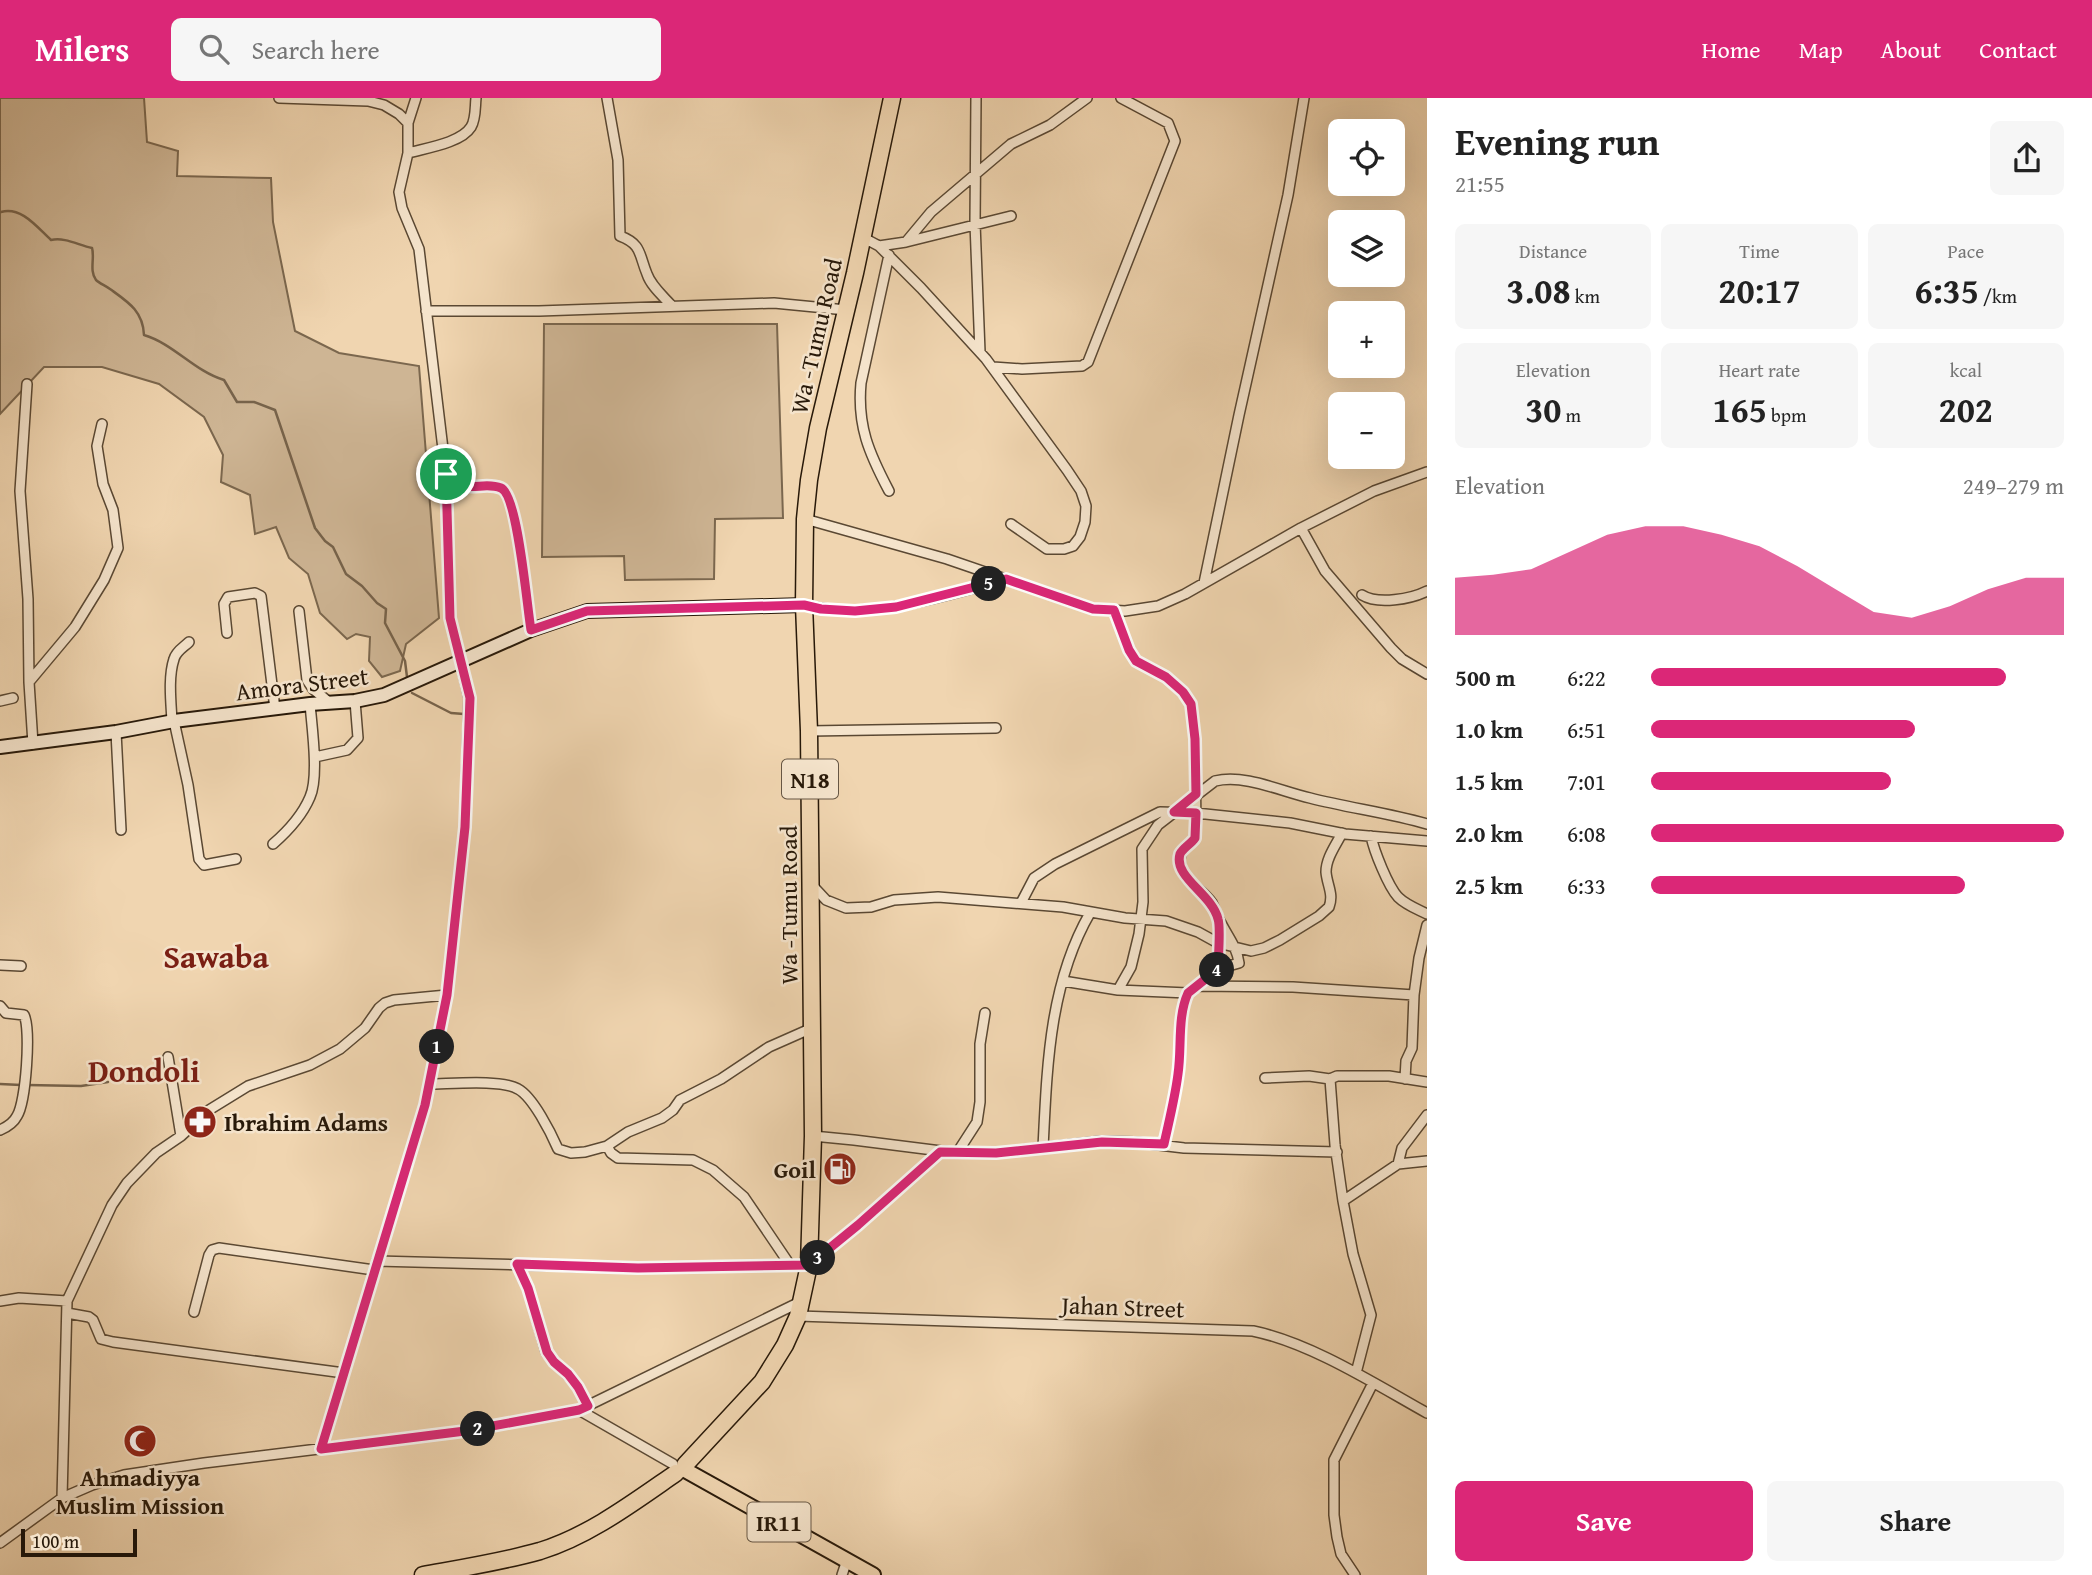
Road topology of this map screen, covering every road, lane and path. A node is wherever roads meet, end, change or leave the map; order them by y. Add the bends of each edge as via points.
1 (279, 98) edge
2 (299, 98) edge
3 (416, 98) edge
4 (476, 98) edge
5 (607, 98) edge
6 (892, 98) edge
7 (976, 98) edge
8 (1087, 98) edge
9 (1121, 98) edge
10 (1304, 98) edge
11 (408, 123) junction
12 (408, 153) junction
13 (975, 174) junction
14 (1010, 216) dead end
15 (975, 225) junction
16 (862, 237) junction
17 (906, 242) junction
18 (879, 246) junction
19 (889, 256) junction
20 (671, 305) junction
21 (846, 310) junction
22 (426, 311) junction
23 (980, 352) junction
24 (993, 367) junction
25 (27, 384) dead end
26 (102, 424) dead end
27 (1427, 472) edge
28 (446, 474) junction
29 (889, 491) dead end
30 (805, 519) junction
31 (1010, 524) dead end
32 (1301, 528) junction
33 (1006, 579) junction
34 (1204, 583) junction
35 (1427, 591) edge
36 (1362, 595) dead end
37 (804, 605) junction
38 (1114, 610) junction
39 (299, 611) dead end
40 (531, 630) junction
41 (227, 633) dead end
42 (189, 642) dead end
43 (462, 661) junction
44 (1427, 674) edge
45 (29, 682) junction
46 (13, 698) dead end
47 (0, 701) edge
48 (355, 701) junction
49 (330, 703) junction
50 (310, 704) junction
51 (275, 709) junction
52 (173, 721) junction
53 (996, 727) dead end
54 (809, 731) junction
55 (116, 732) junction
56 (33, 744) junction
57 (0, 747) edge
58 (315, 757) junction
59 (1196, 794) junction
60 (1174, 812) junction
61 (1196, 813) junction
62 (1427, 824) edge
63 (121, 830) dead end
64 (1342, 833) junction
65 (1371, 836) junction
66 (1427, 841) edge
67 (273, 844) dead end
68 (236, 859) dead end
69 (810, 883) junction
70 (1021, 903) junction
71 (1090, 913) junction
72 (1427, 914) edge
73 (1141, 920) junction
74 (1219, 921) junction
75 (1427, 925) edge
76 (1218, 943) junction
77 (1236, 948) junction
78 (1423, 953) edge
79 (0, 965) edge
80 (20, 966) dead end
81 (1218, 969) junction
82 (1063, 981) junction
83 (1118, 990) junction
84 (1192, 990) junction
85 (447, 995) junction
86 (1414, 995) junction
87 (0, 1006) edge
88 (985, 1013) dead end
89 (811, 1028) junction
90 (168, 1057) dead end
91 (1265, 1078) dead end
92 (1330, 1079) junction
93 (1405, 1079) junction
94 (1427, 1083) edge
95 (429, 1084) junction
96 (1427, 1115) edge
97 (0, 1130) edge
98 (181, 1136) junction
99 (813, 1136) junction
100 (1164, 1144) junction
101 (607, 1146) junction
102 (1043, 1148) junction
103 (940, 1152) junction
104 (1337, 1152) junction
105 (957, 1153) junction
106 (1427, 1161) edge
107 (1398, 1164) junction
108 (1343, 1201) junction
109 (517, 1264) junction
110 (790, 1265) junction
111 (809, 1265) junction
112 (376, 1266) junction
113 (0, 1301) edge
114 (67, 1301) junction
115 (800, 1308) junction
116 (194, 1312) dead end
117 (67, 1313) junction
118 (344, 1373) junction
119 (1356, 1373) junction
120 (1373, 1383) junction
121 (584, 1408) junction
122 (1427, 1413) edge
123 (321, 1449) junction
124 (679, 1467) junction
125 (62, 1498) junction
126 (0, 1543) edge
127 (847, 1560) junction
128 (423, 1575) edge
129 (842, 1575) edge
130 (873, 1575) edge
131 (1355, 1575) edge

1 - 2 street
2 - 11 street via 368,101 384,105
3 - 11 street
4 - 12 street via 473,122 464,134
5 - 20 street via 618,160 620,236 633,241 647,276
6 - 16 highway, Wa -Tumu Road / N18
7 - 13 street
8 - 13 street via 1050,125 1011,144
9 - 24 street via 1168,123 1175,141 1088,362 1071,367
10 - 34 street via 1288,195
11 - 12 street
12 - 22 street via 399,192 419,249
13 - 15 street
13 - 17 street via 931,212
14 - 15 street
15 - 17 street
15 - 23 street
16 - 18 street
16 - 21 highway, Wa -Tumu Road / N18
17 - 18 street
18 - 19 street
19 - 23 street
19 - 29 street via 859,404 873,461
20 - 21 street via 774,303
20 - 22 street
21 - 30 highway, Wa -Tumu Road / N18 via 818,428
22 - 28 street
23 - 24 street
24 - 31 street via 1068,470 1086,506 1080,537 1064,549 1048,549
25 - 45 street via 20,491
26 - 45 street via 97,446 118,548 75,627
27 - 32 street via 1374,491
28 - 40 street via 469,487 501,488 508,493
28 - 43 street via 450,618
30 - 33 street
30 - 37 highway, Wa -Tumu Road / N18
32 - 34 street
32 - 44 street via 1325,571 1391,648
33 - 37 street via 896,607 855,611
33 - 38 street via 1093,609
34 - 38 street via 1158,606
35 - 36 street via 1398,600
37 - 40 street, Amora Street via 587,611
37 - 54 highway, Wa -Tumu Road / N18
38 - 59 street via 1136,661 1166,677 1191,704
39 - 49 street via 307,680
40 - 43 street, Amora Street
41 - 51 street via 224,604 228,597 261,596
42 - 52 street via 174,658
43 - 48 street, Amora Street via 384,695
43 - 85 street via 470,698 465,827
45 - 56 street
46 - 47 street
48 - 49 street, Amora Street
48 - 58 street via 358,738 347,750
49 - 50 street, Amora Street
50 - 51 street, Amora Street
50 - 58 street
51 - 52 street, Amora Street
52 - 55 street, Amora Street
52 - 68 street via 199,859 204,865
53 - 54 street
54 - 69 highway, Wa -Tumu Road / N18
55 - 56 street, Amora Street
55 - 63 street
56 - 57 street, Amora Street
58 - 67 street via 312,796 291,828
59 - 60 street
59 - 61 street
59 - 62 street via 1226,778
60 - 61 street
60 - 70 street via 1160,812 1055,864 1034,878
60 - 73 street via 1158,825 1142,849
61 - 64 street
61 - 74 street via 1195,838 1180,855 1182,873 1211,902
64 - 65 street
64 - 77 street via 1326,868 1329,907 1264,948
65 - 66 street
65 - 72 street via 1393,891
69 - 70 street via 826,900 846,908 938,897
69 - 89 highway, Wa -Tumu Road / N18
70 - 71 street
71 - 73 street
71 - 82 street via 1076,936
73 - 76 street via 1166,921
73 - 83 street via 1131,967
74 - 76 street
74 - 77 street
75 - 78 street
76 - 77 street
76 - 81 street
77 - 81 street via 1239,963
78 - 86 street
79 - 80 street
81 - 84 street
82 - 83 street
82 - 102 street via 1053,1012
83 - 84 street
84 - 86 street via 1293,987
84 - 100 street via 1182,1020 1178,1073
85 - 95 street
85 - 98 street via 385,1003 340,1049 310,1065 248,1086 209,1110
86 - 93 street via 1412,1048
87 - 97 street via 6,1013 24,1015 28,1027 21,1106 17,1117
88 - 105 street via 976,1122
89 - 99 highway, Wa -Tumu Road / N18
89 - 101 street via 769,1047 680,1100 662,1118
90 - 98 street
91 - 92 street
92 - 93 street via 1359,1075
92 - 104 street
93 - 94 street
95 - 101 street via 481,1083 520,1089 558,1149 585,1152
95 - 112 street
96 - 107 street via 1402,1148
98 - 114 street via 156,1153 127,1183
99 - 103 street
99 - 111 highway, Wa -Tumu Road / N18
100 - 102 street via 1102,1142
100 - 104 street
101 - 110 street via 618,1158 693,1160 713,1170 744,1197
102 - 105 street
103 - 105 street
103 - 111 street
104 - 108 street
106 - 107 street
107 - 108 street
108 - 119 street via 1371,1315
109 - 110 street via 638,1268
109 - 112 street
109 - 121 street via 547,1352 578,1387
110 - 111 street
111 - 115 highway, Wa -Tumu Road / N18
112 - 116 street via 219,1248 209,1255
112 - 118 street
113 - 114 street
114 - 117 street
115 - 119 street, Jahan Street via 1253,1331 1275,1335
115 - 121 street
115 - 124 highway, Wa -Tumu Road / N18 via 785,1345 762,1382
117 - 118 street via 89,1317 102,1339 113,1342
117 - 125 street
118 - 123 street
119 - 120 street, Jahan Street
120 - 122 street, Jahan Street
120 - 131 street via 1334,1460 1337,1537 1341,1554
121 - 123 street via 465,1431
121 - 124 street
123 - 125 street via 124,1475
124 - 127 main road, IR11
124 - 128 highway, N18 via 575,1536 541,1550
125 - 126 street
127 - 129 street
127 - 130 main road, IR11

